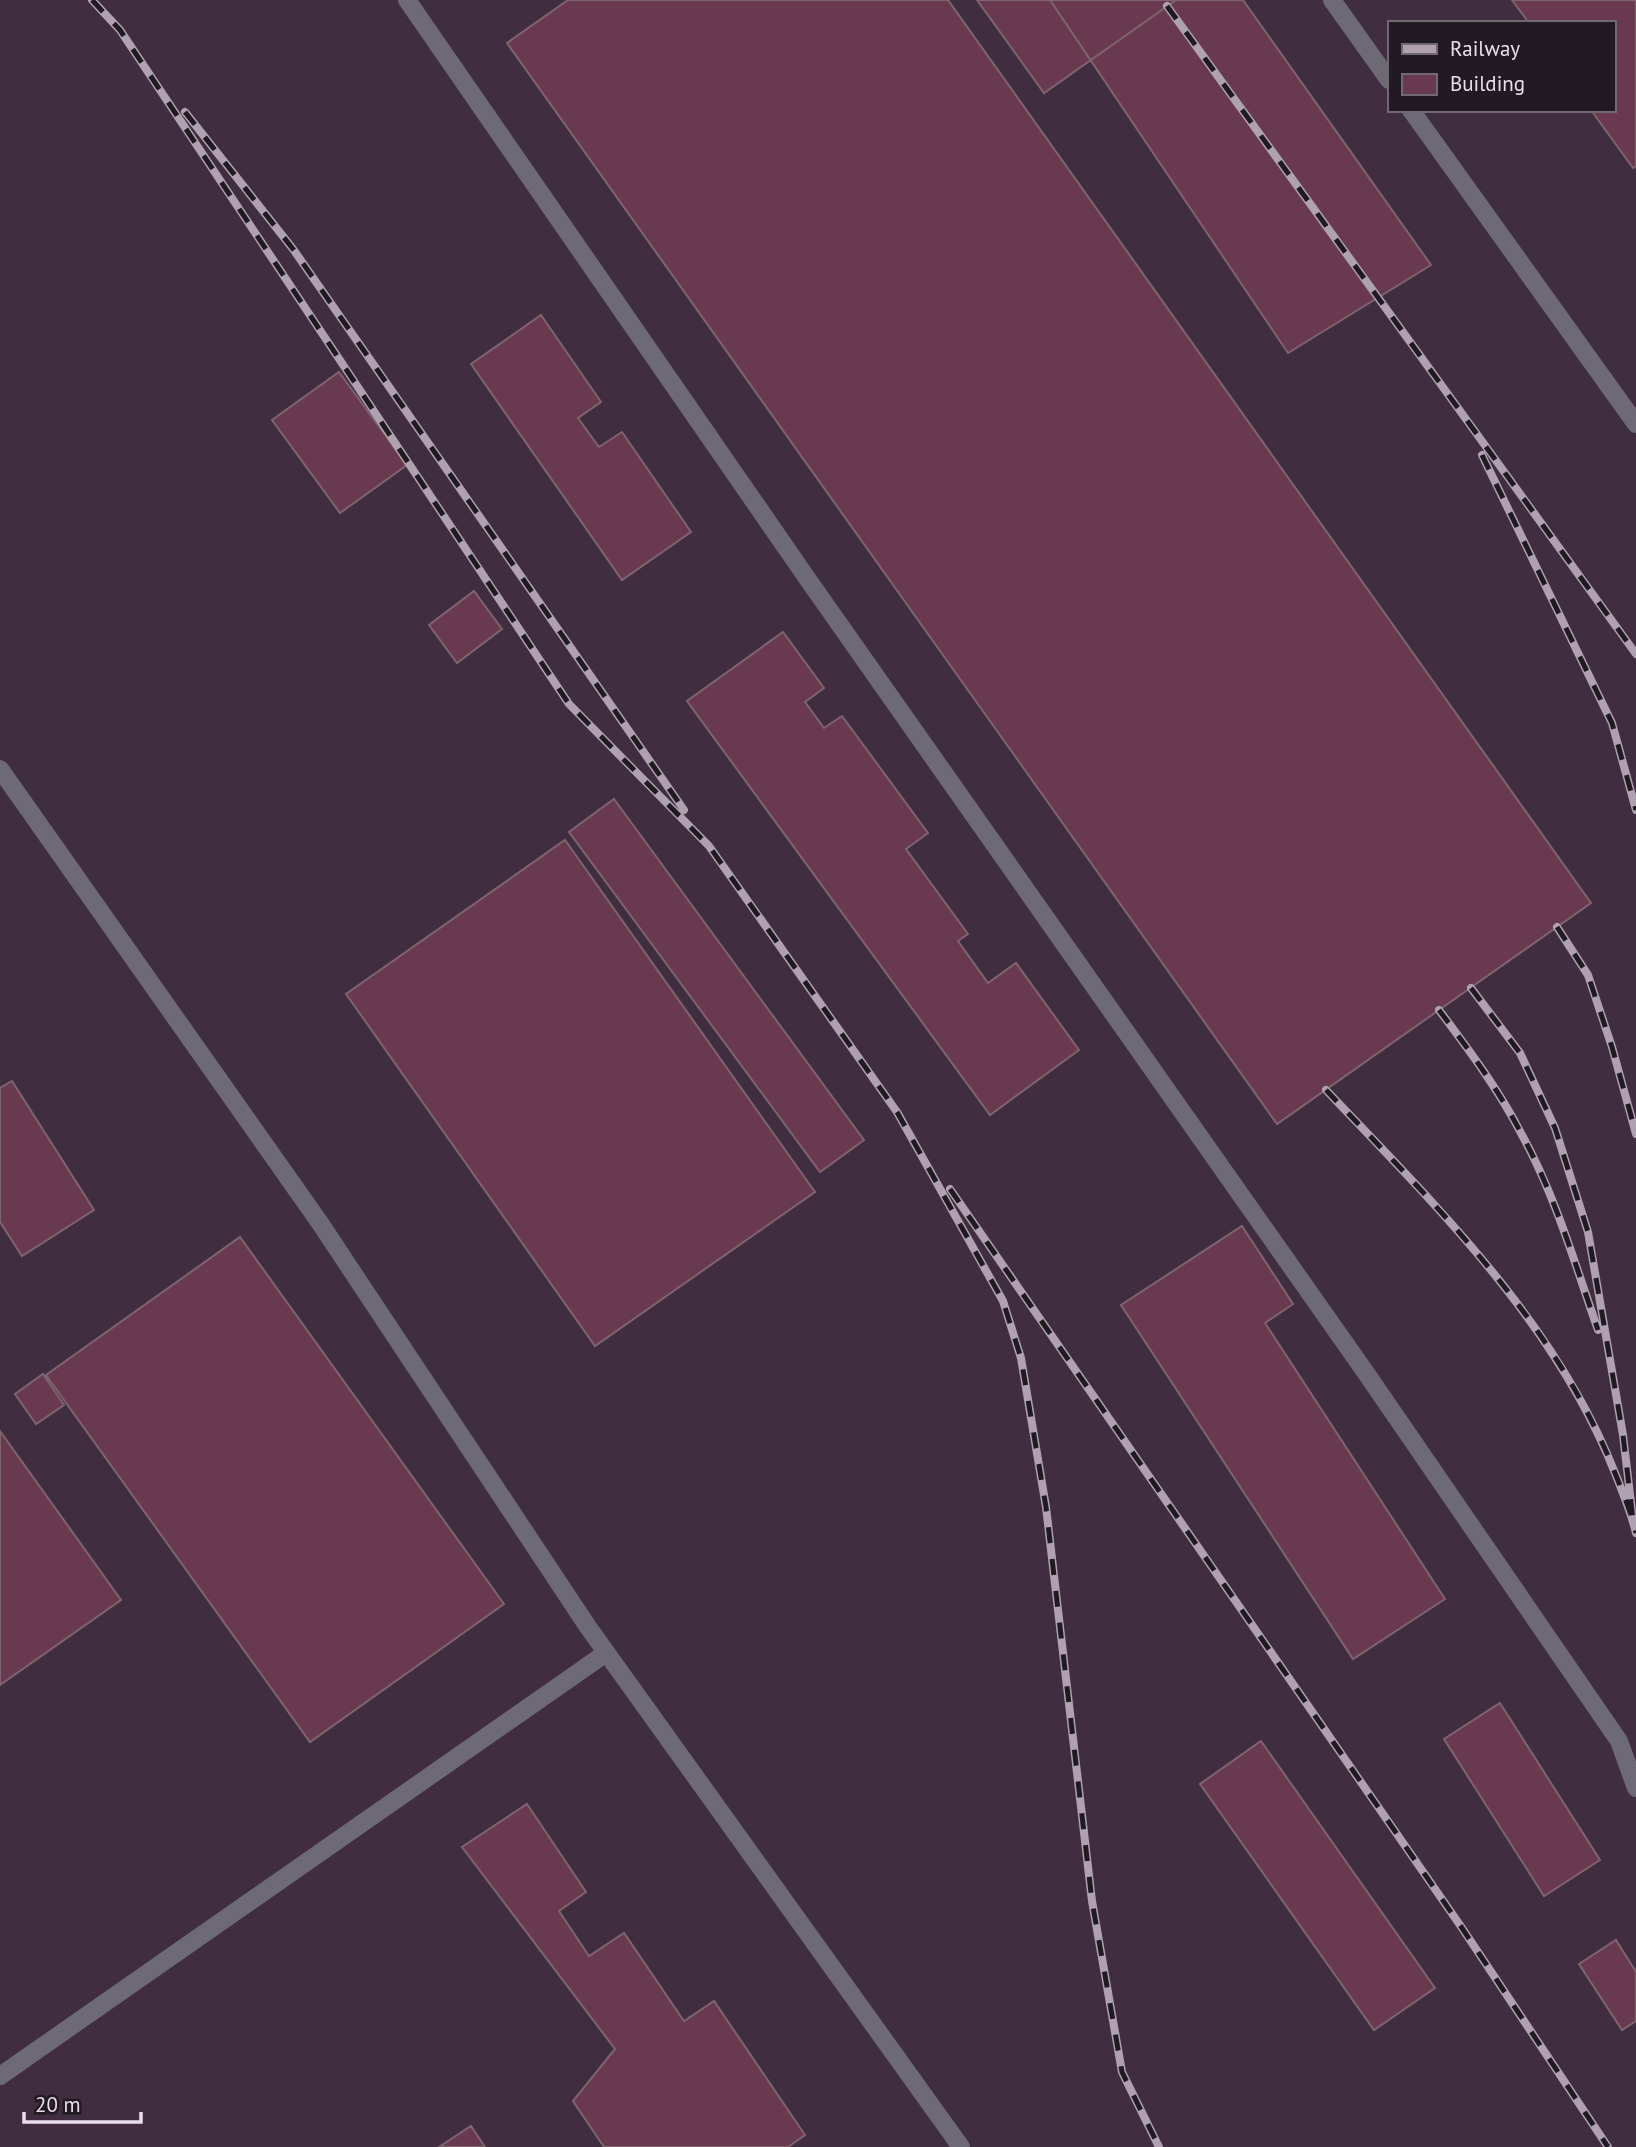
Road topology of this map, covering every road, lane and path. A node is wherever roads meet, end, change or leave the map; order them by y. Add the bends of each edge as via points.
1 (407, 0) edge
2 (1332, 0) edge
3 (1388, 79) edge
4 (1412, 112) edge
5 (1636, 424) edge
6 (0, 769) edge
7 (606, 1653) junction
8 (1636, 1788) edge
9 (0, 2076) edge
10 (961, 2147) edge

1 - 8 lane via 808,581 1374,1384 1619,1741
2 - 3 lane
4 - 5 lane
6 - 7 lane via 320,1223
7 - 9 lane
7 - 10 lane

